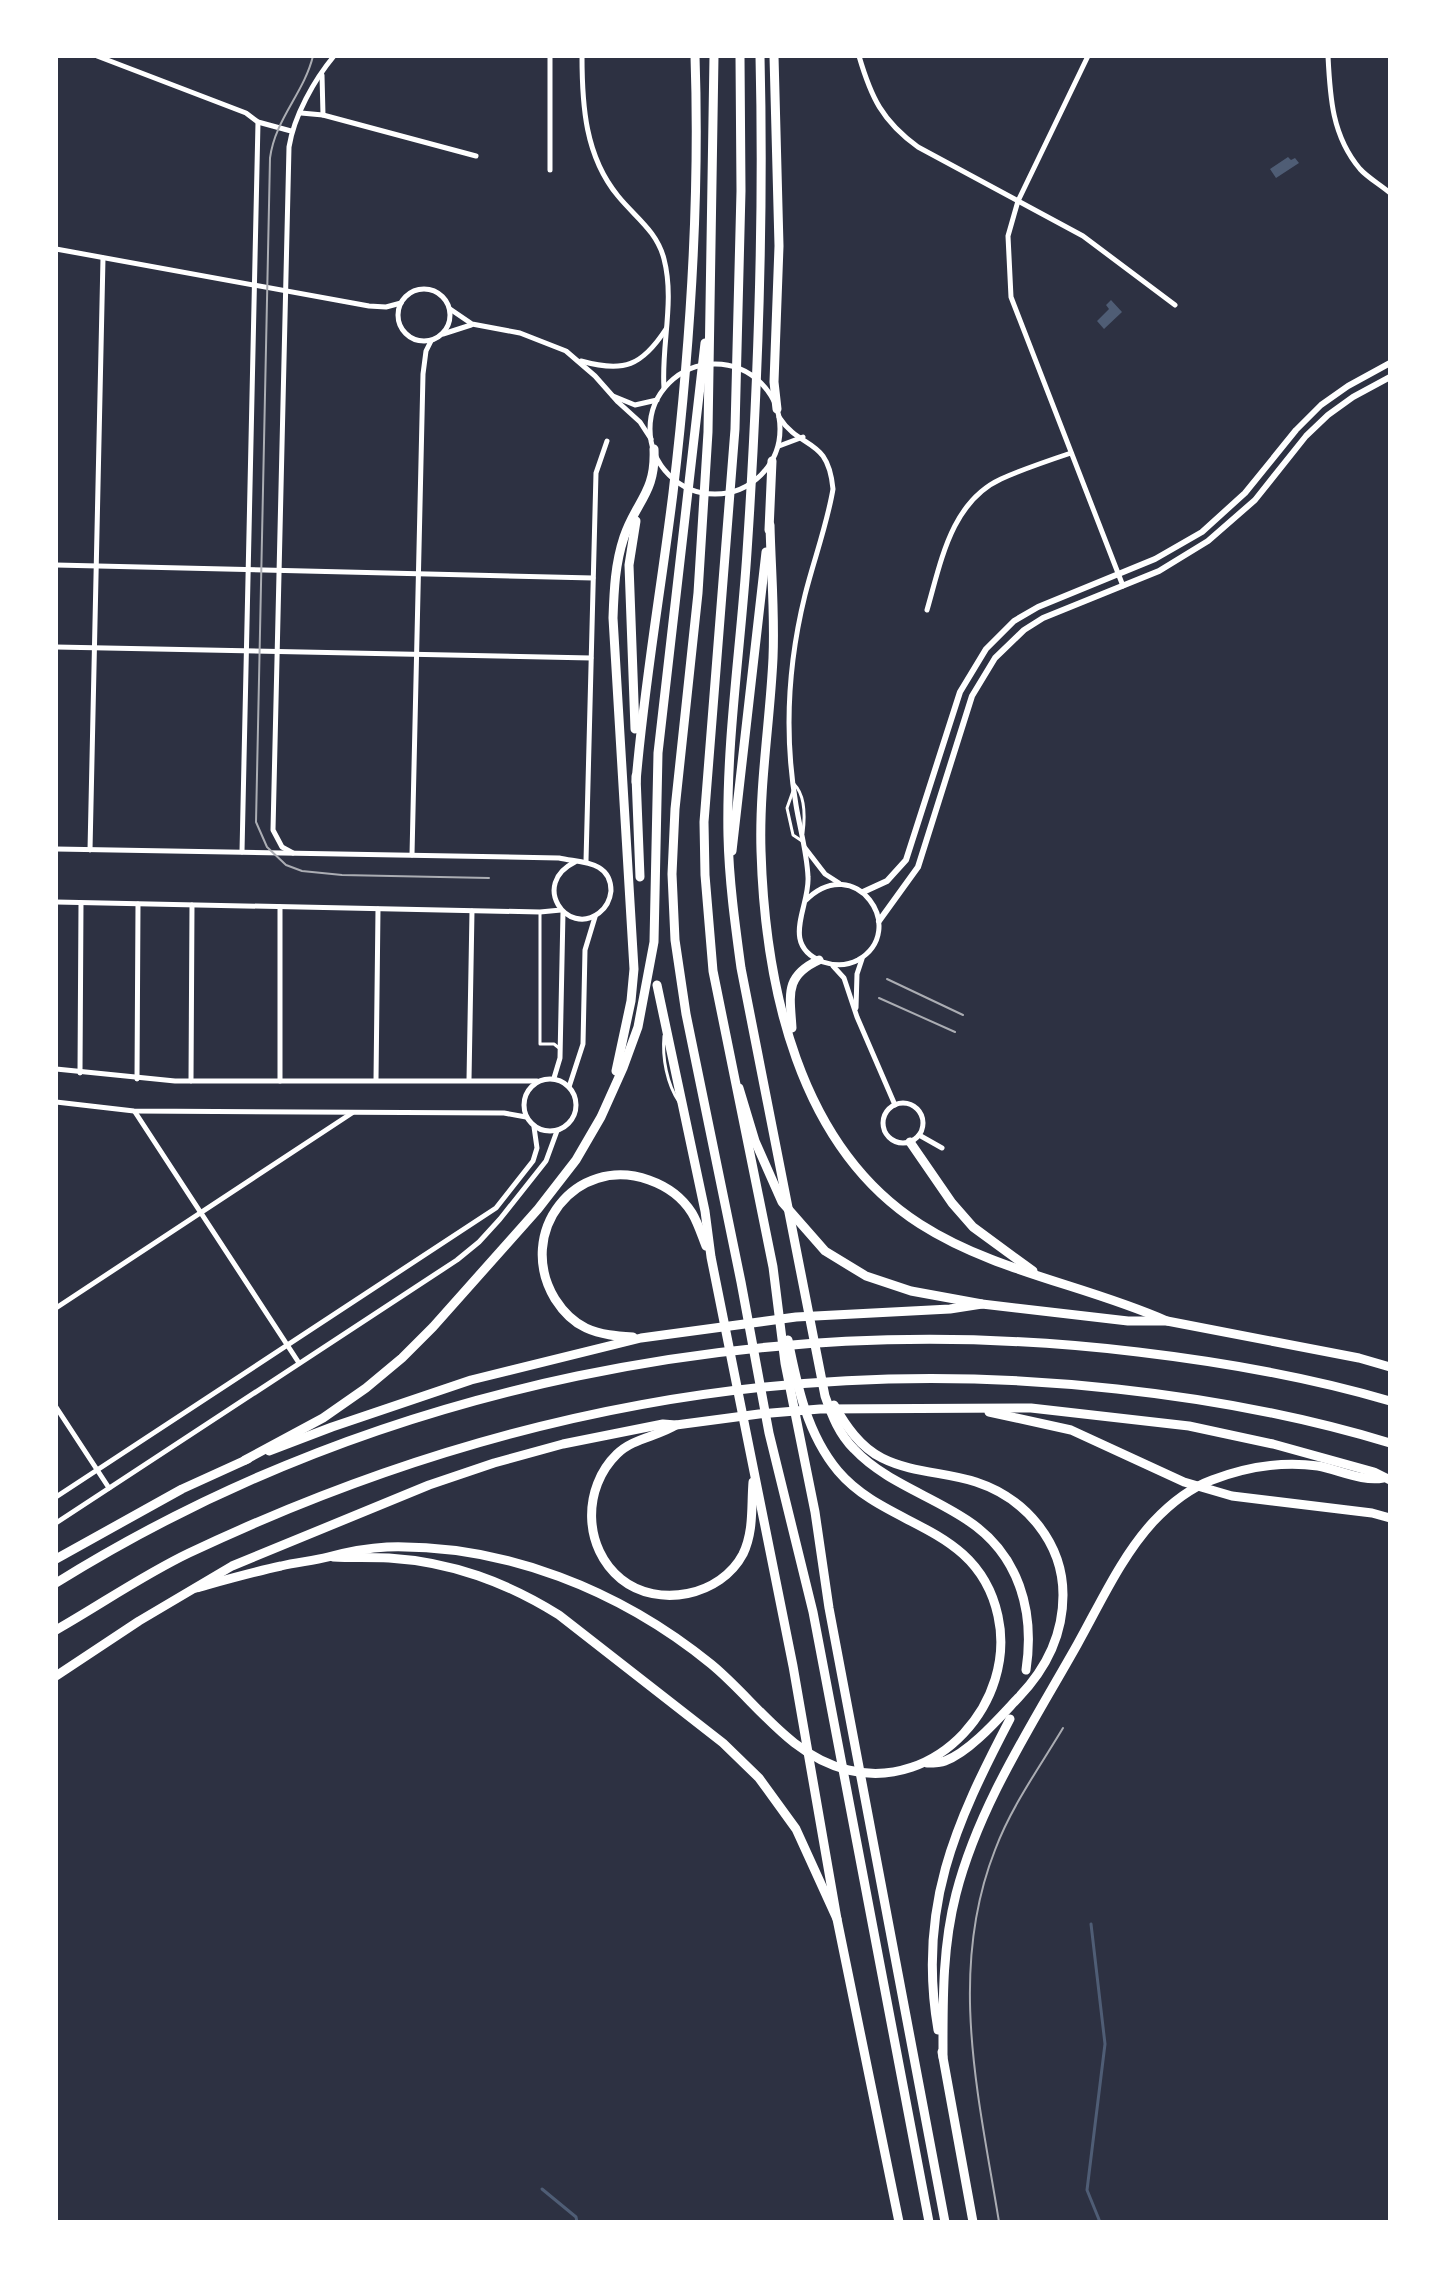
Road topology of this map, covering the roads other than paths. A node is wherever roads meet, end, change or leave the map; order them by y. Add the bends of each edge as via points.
1 (97, 56) edge
2 (334, 56) edge
3 (550, 56) edge
4 (582, 56) edge
5 (695, 56) edge
6 (714, 56) edge
7 (740, 56) edge
8 (760, 56) edge
9 (774, 56) edge
10 (859, 56) edge
11 (1088, 56) edge
12 (1328, 56) edge
13 (323, 71) junction
14 (300, 114) junction
15 (323, 115) junction
16 (258, 122) junction
17 (291, 131) junction
18 (476, 156) dead end
19 (550, 170) dead end
20 (1390, 193) edge
21 (1018, 201) junction
22 (56, 249) edge
23 (103, 258) junction
24 (253, 284) junction
25 (286, 290) junction
26 (401, 303) junction
27 (1175, 305) dead end
28 (450, 309) junction
29 (472, 324) junction
30 (711, 324) junction
31 (666, 328) junction
32 (443, 334) junction
33 (431, 341) junction
34 (579, 361) junction
35 (1390, 363) edge
36 (1390, 377) edge
37 (664, 389) junction
38 (610, 394) junction
39 (658, 400) junction
40 (778, 413) junction
41 (803, 437) junction
42 (607, 441) dead end
43 (652, 445) junction
44 (778, 447) junction
45 (1071, 453) junction
46 (772, 461) junction
47 (638, 510) junction
48 (770, 525) junction
49 (56, 565) edge
50 (96, 566) junction
51 (248, 570) junction
52 (279, 570) junction
53 (418, 574) junction
54 (1118, 574) junction
55 (593, 578) junction
56 (1123, 586) junction
57 (927, 610) dead end
58 (56, 647) edge
59 (95, 648) junction
60 (246, 651) junction
61 (277, 651) junction
62 (417, 654) junction
63 (591, 658) junction
64 (636, 782) junction
65 (793, 782) junction
66 (803, 843) junction
67 (56, 849) edge
68 (90, 850) junction
69 (242, 852) junction
70 (293, 853) junction
71 (412, 855) junction
72 (586, 861) junction
73 (575, 862) junction
74 (729, 862) junction
75 (640, 877) dead end
76 (840, 884) junction
77 (863, 892) junction
78 (805, 901) junction
79 (56, 902) edge
80 (81, 903) junction
81 (138, 904) junction
82 (192, 905) junction
83 (280, 907) junction
84 (378, 909) junction
85 (472, 911) junction
86 (562, 911) junction
87 (540, 912) junction
88 (595, 917) junction
89 (879, 921) junction
90 (862, 958) junction
91 (819, 960) junction
92 (833, 965) junction
93 (657, 985) dead end
94 (857, 1017) junction
95 (560, 1049) junction
96 (794, 1052) junction
97 (56, 1069) edge
98 (731, 1070) junction
99 (80, 1073) junction
100 (554, 1078) junction
101 (137, 1079) junction
102 (376, 1080) junction
103 (469, 1080) junction
104 (191, 1081) junction
105 (280, 1081) junction
106 (537, 1081) junction
107 (613, 1086) junction
108 (569, 1087) junction
109 (56, 1102) edge
110 (895, 1105) junction
111 (134, 1111) junction
112 (353, 1113) junction
113 (526, 1117) junction
114 (534, 1127) junction
115 (557, 1131) junction
116 (919, 1135) junction
117 (910, 1142) junction
118 (942, 1148) dead end
119 (200, 1213) junction
120 (711, 1257) junction
121 (773, 1267) junction
122 (1043, 1277) junction
123 (982, 1304) junction
124 (56, 1308) edge
125 (1167, 1321) junction
126 (641, 1338) junction
127 (287, 1346) junction
128 (818, 1356) junction
129 (299, 1363) junction
130 (1390, 1367) edge
131 (1390, 1401) edge
132 (56, 1407) edge
133 (966, 1407) junction
134 (676, 1425) junction
135 (1390, 1443) edge
136 (245, 1460) junction
137 (97, 1470) junction
138 (754, 1471) junction
139 (1386, 1479) edge
140 (109, 1488) junction
141 (56, 1497) edge
142 (1390, 1518) edge
143 (56, 1523) edge
144 (329, 1556) junction
145 (56, 1559) edge
146 (56, 1583) edge
147 (196, 1588) junction
148 (56, 1630) edge
149 (1026, 1670) dead end
150 (56, 1676) edge
151 (1010, 1719) dead end
152 (924, 1763) junction
153 (837, 1919) junction
154 (943, 2057) junction
155 (899, 2222) edge
156 (929, 2222) edge
157 (945, 2222) edge
158 (973, 2222) edge

1 - 16 street
2 - 13 street
3 - 19 street
4 - 31 street via 591,148 617,195 655,237 668,289
5 - 64 highway via 694,220 681,421
6 - 30 highway
7 - 98 highway via 735,429 704,822 713,971
8 - 74 highway via 755,431 731,743
9 - 40 highway
10 - 21 street via 870,93 899,133
11 - 21 street
12 - 20 street via 1330,104 1339,136 1361,170
13 - 14 street
13 - 15 street
14 - 15 street
14 - 17 street
15 - 18 street
16 - 17 street
16 - 24 street
17 - 25 street
21 - 27 street via 1083,236
21 - 45 street via 1008,236 1011,297
22 - 23 street
23 - 24 street
23 - 50 street
24 - 25 street
24 - 51 street
25 - 26 street via 369,306
25 - 52 street
26 - 28 street via 414,291 432,290
26 - 33 street via 401,328 413,340
28 - 29 street
28 - 32 street
29 - 32 street
29 - 34 street via 550,343
30 - 107 highway via 658,753 654,942 638,1027
30 - 156 highway via 698,593 675,809 675,940 769,1433 813,1612
31 - 34 street via 638,362 612,367
31 - 37 street
32 - 33 street
33 - 53 street via 423,374
34 - 38 street
35 - 54 street via 1321,405 1245,493 1202,532
36 - 56 street via 1328,415 1255,500 1216,536 1181,560
37 - 39 street
37 - 40 street via 693,368 730,366 754,378
38 - 39 street via 635,405
38 - 43 street via 640,422
39 - 43 street via 650,426
40 - 41 street via 785,426
40 - 44 street
41 - 44 street
41 - 65 street via 826,458 833,489 796,632 788,721
42 - 55 street via 596,473
43 - 46 street via 661,465 683,485 712,494 750,484
43 - 47 highway via 655,471
44 - 46 street
45 - 54 street
45 - 57 street via 997,480 963,508 944,549
46 - 48 highway
47 - 64 highway via 629,565
47 - 107 highway via 615,566 613,618 634,969
48 - 74 highway
48 - 96 highway via 773,659 761,849 765,920
49 - 50 street
50 - 51 street
50 - 59 street
51 - 52 street
51 - 60 street
52 - 53 street
52 - 61 street
53 - 55 street
53 - 62 street
54 - 56 street
54 - 77 street via 1038,607 1014,621 986,649 960,692 906,860 887,881
55 - 63 street
56 - 89 street via 1043,618 995,658 972,696 918,867
58 - 59 street
59 - 60 street
59 - 68 street
60 - 61 street
60 - 69 street
61 - 62 street
61 - 70 street via 273,830 282,847
62 - 63 street
62 - 71 street
63 - 72 street
64 - 75 highway
65 - 66 street
65 - 66 lane via 803,802
66 - 76 street via 825,874
66 - 78 street via 809,882
67 - 68 street
68 - 69 street
69 - 70 street
70 - 71 street
71 - 73 street
72 - 73 street
72 - 88 street via 606,874 611,886 605,909
73 - 86 street via 564,867 553,888
74 - 128 highway via 741,968
76 - 77 street
76 - 78 street via 827,885
77 - 89 street
78 - 91 street via 799,913 801,941
79 - 80 street
80 - 81 street
80 - 99 street
81 - 82 street
81 - 101 street
82 - 83 street
82 - 104 street
83 - 84 street
83 - 105 street
84 - 85 street
84 - 102 street
85 - 87 street
85 - 103 street
86 - 87 street
86 - 88 street via 578,919
86 - 95 street
87 - 95 lane via 540,1044
88 - 108 street via 585,950 583,1044
89 - 90 street via 877,937
90 - 92 street
90 - 94 street
91 - 92 street
91 - 96 highway via 795,977 789,993
92 - 94 street via 844,978
93 - 120 highway
94 - 110 street
95 - 100 street
96 - 122 highway via 813,1101 837,1141 880,1193 955,1245
97 - 99 street
98 - 121 highway
98 - 123 highway via 782,1202 825,1251 866,1276 911,1291
99 - 101 street
100 - 106 street
100 - 108 street
101 - 104 street
102 - 103 street
102 - 105 street
103 - 106 street
104 - 105 street
106 - 113 street via 523,1103
107 - 136 highway via 576,1160 433,1327 366,1388
108 - 115 street via 576,1112
109 - 111 street
110 - 116 street via 905,1103 920,1112
110 - 117 street via 883,1120 884,1131 890,1139
111 - 112 street
111 - 119 street
112 - 113 street
112 - 119 street
113 - 114 street
114 - 115 street
114 - 127 street via 533,1161 496,1208
115 - 129 street via 546,1161 479,1242
116 - 117 street
116 - 118 street
117 - 122 highway via 973,1227
119 - 124 street
119 - 127 street
120 - 126 highway via 678,1196 638,1176 612,1174 589,1181 555,1208 542,1244 543,1269 562,1310 583,1327
120 - 138 highway
121 - 152 highway via 809,1424 826,1455 854,1486 963,1553 990,1591 998,1614 1002,1641 993,1690 962,1736
121 - 157 highway via 829,1608
122 - 125 highway
123 - 125 highway
123 - 126 highway via 796,1317
125 - 130 highway
126 - 136 highway via 471,1380
127 - 129 street
127 - 137 street
128 - 149 highway via 836,1426 854,1449 880,1472 968,1520 992,1540 1013,1571 1029,1622
128 - 152 highway via 833,1403 864,1446 902,1466 976,1482 1018,1503 1039,1525 1060,1569 1057,1636 1047,1660 985,1733 945,1761
129 - 140 street
131 - 146 highway via 1193,1359 1100,1347 974,1339 855,1340 710,1352 562,1378 335,1446 182,1514
132 - 137 street
133 - 134 highway via 820,1409
133 - 139 highway via 1070,1411 1189,1426 1273,1444
133 - 142 highway via 1071,1430 1184,1482 1232,1496
134 - 138 highway via 634,1442 600,1476 591,1517 595,1540 622,1579 653,1593 687,1594 726,1575 742,1555 751,1529
134 - 147 highway via 563,1444 455,1476 232,1566
135 - 148 highway via 1190,1397 1068,1383 863,1378 719,1391 554,1421 346,1485 184,1555
136 - 145 highway
137 - 140 street
137 - 141 street
138 - 153 highway
139 - 154 highway via 1317,1466 1251,1468 1209,1481 1180,1498 1139,1540 986,1810 965,1860 946,1941
140 - 143 street
144 - 147 highway
144 - 152 highway via 386,1547 445,1549 560,1575 667,1630 814,1757 847,1770 878,1774
144 - 153 highway via 442,1564 494,1580 559,1615 723,1743 759,1778 796,1829
147 - 150 highway
151 - 154 highway via 965,1809 937,1899 931,1965
153 - 155 highway
154 - 158 highway

